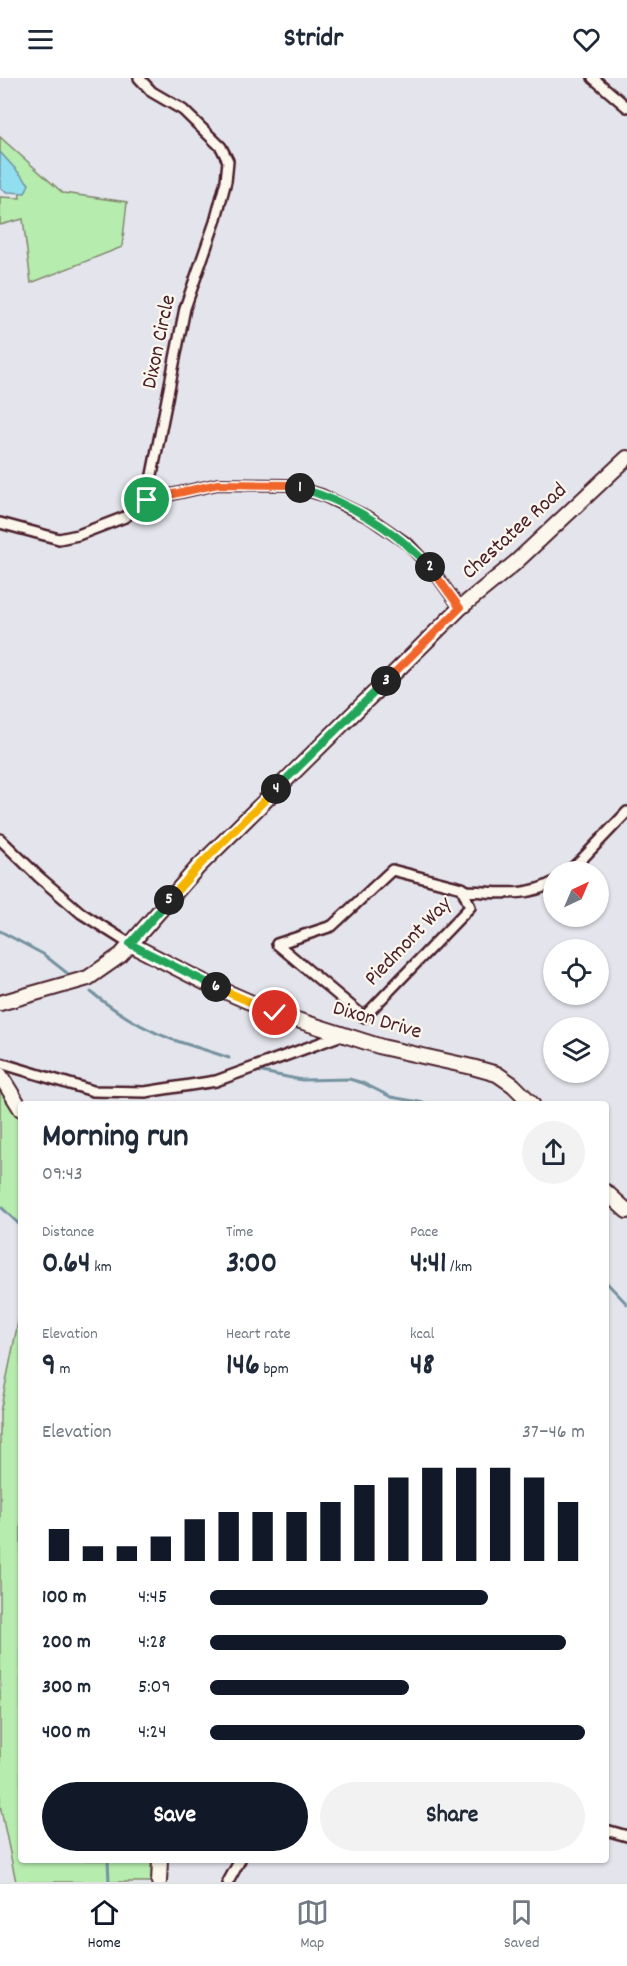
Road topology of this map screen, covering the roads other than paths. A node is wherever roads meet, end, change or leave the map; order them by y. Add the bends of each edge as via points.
1 (139, 78) edge
2 (593, 78) edge
3 (627, 106) edge
4 (627, 458) edge
5 (147, 500) junction
6 (0, 523) edge
7 (460, 608) junction
8 (627, 812) edge
9 (0, 839) edge
10 (580, 861) edge
11 (462, 888) junction
12 (543, 888) edge
13 (130, 944) junction
14 (0, 1003) edge
15 (344, 1034) junction
16 (0, 1063) edge
17 (0, 1075) edge
18 (529, 1101) edge
19 (18, 1104) edge
20 (609, 1195) edge
21 (627, 1211) edge
22 (609, 1830) edge
23 (627, 1836) edge
24 (160, 1863) edge
25 (238, 1863) edge
26 (159, 1882) edge
27 (228, 1882) edge

1 - 5 street, Dixon Circle via 152,92 183,110 221,147 228,161 215,222 185,308
2 - 3 street
4 - 7 street, Chestatee Road via 515,563
5 - 6 street via 125,517 59,539
5 - 7 street via 218,484 290,485 322,495 370,518 408,544
7 - 13 street, Chestatee Road via 198,867
8 - 10 street
9 - 13 street, Dixon Drive via 81,913
11 - 11 street, Piedmont Way via 392,870 332,926 277,944 364,1017 470,907
11 - 12 street, Piedmont Way via 520,894
13 - 14 street, Chestatee Road via 88,978
13 - 15 street, Dixon Drive via 275,1013
15 - 16 street via 216,1081 145,1092 93,1091
15 - 18 street, Dixon Drive via 496,1074
17 - 19 street
20 - 21 street
22 - 23 street
24 - 26 street
25 - 27 street

